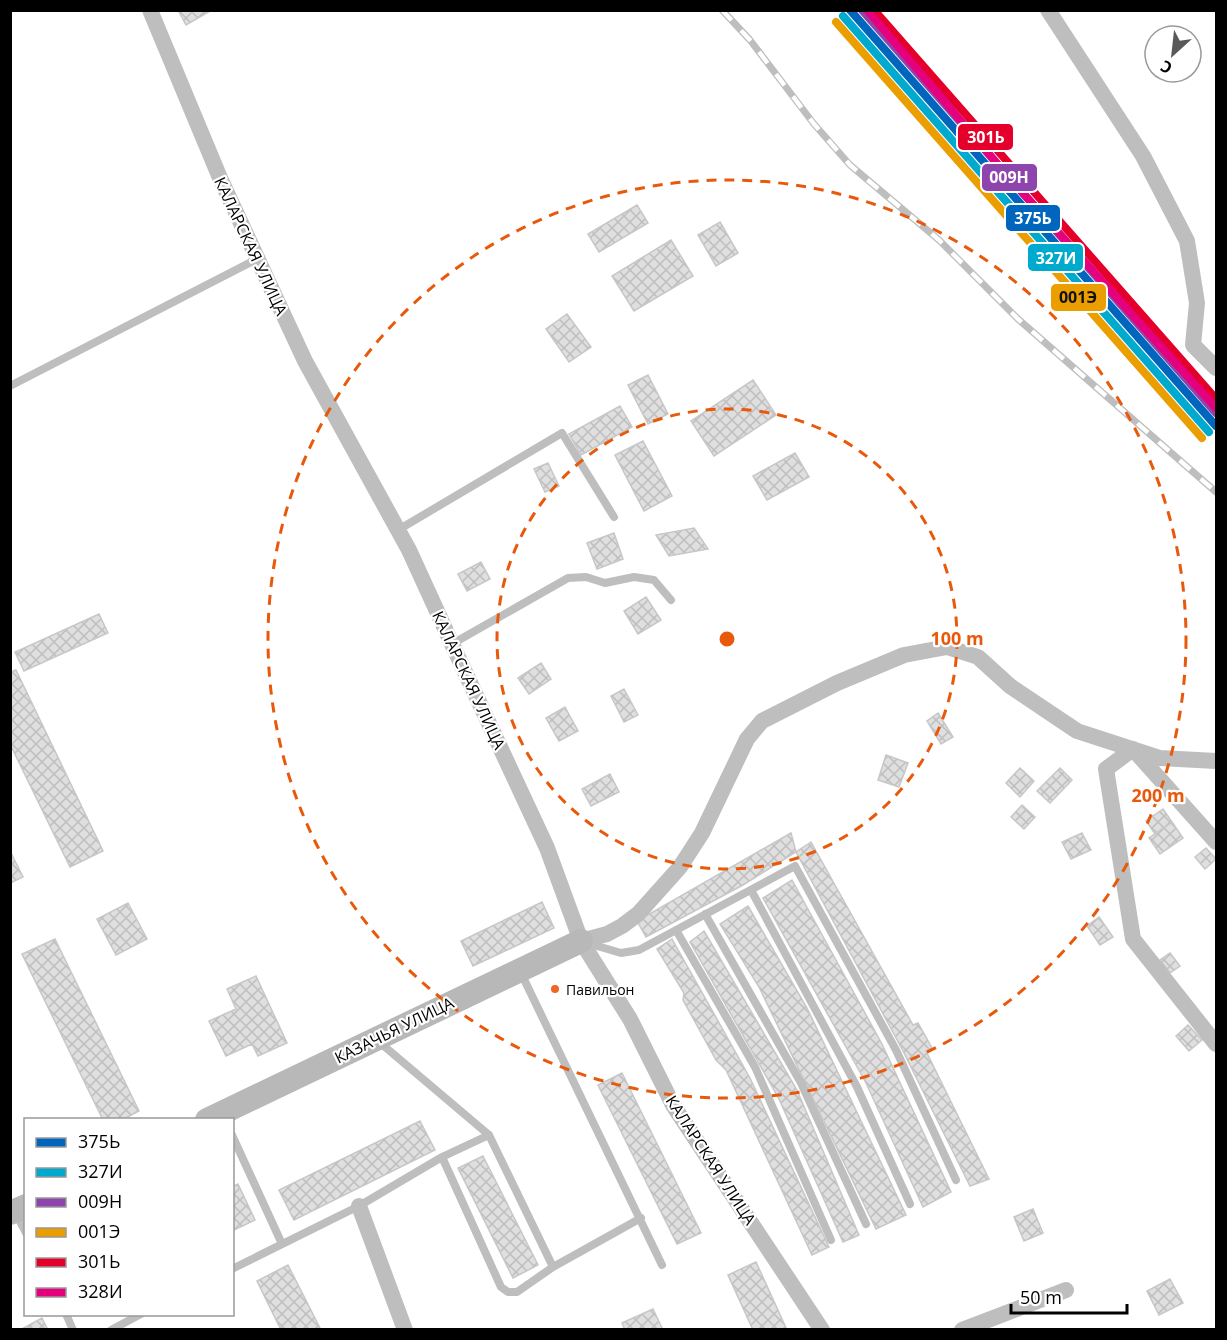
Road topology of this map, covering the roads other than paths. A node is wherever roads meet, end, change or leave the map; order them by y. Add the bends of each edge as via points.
1 (150, 10) edge
2 (1048, 10) edge
3 (257, 259) junction
4 (1216, 368) edge
5 (10, 386) edge
6 (614, 517) dead end
7 (398, 530) junction
8 (671, 600) dead end
9 (453, 644) junction
10 (1133, 749) junction
11 (1216, 761) edge
12 (1216, 842) edge
13 (751, 890) junction
14 (705, 914) junction
15 (676, 930) junction
16 (580, 941) junction
17 (519, 970) junction
18 (376, 1039) junction
19 (1216, 1044) edge
20 (218, 1117) edge
21 (489, 1135) junction
22 (234, 1139) edge
23 (442, 1157) junction
24 (956, 1180) dead end
25 (910, 1204) dead end
26 (359, 1206) junction
27 (17, 1210) edge
28 (641, 1218) junction
29 (866, 1224) dead end
30 (24, 1228) edge
31 (831, 1240) dead end
32 (282, 1244) junction
33 (662, 1265) dead end
34 (553, 1267) junction
35 (234, 1268) edge
36 (1066, 1290) dead end
37 (137, 1316) edge
38 (111, 1329) edge
39 (405, 1329) edge
40 (822, 1329) edge
41 (962, 1329) edge

1 - 3 street, КАЛАРСКАЯ УЛИЦА
2 - 4 street via 1143,156 1187,241 1197,303 1193,345
3 - 5 lane
3 - 7 street, КАЛАРСКАЯ УЛИЦА via 305,361
6 - 7 lane via 562,433
7 - 9 street, КАЛАРСКАЯ УЛИЦА
8 - 9 lane via 654,580 634,577 605,583 586,577 568,578
9 - 16 street, КАЛАРСКАЯ УЛИЦА via 547,848
10 - 11 street via 1160,758
10 - 12 street
10 - 16 street via 1077,730 1010,686 978,657 947,647 904,655 837,683 762,722 747,739 702,833 673,876 622,926
10 - 19 street via 1106,769 1133,939
13 - 14 lane
13 - 24 lane via 795,866 896,1050
13 - 25 lane via 857,1087
14 - 15 lane
14 - 29 lane via 801,1083
15 - 16 lane via 639,950 621,953
15 - 31 lane via 755,1067
16 - 17 street, КАЗАЧЬЯ УЛИЦА
16 - 40 street, КАЛАРСКАЯ УЛИЦА via 630,1019 673,1105
17 - 18 street, КАЗАЧЬЯ УЛИЦА
17 - 28 lane
18 - 20 street, КАЗАЧЬЯ УЛИЦА
18 - 21 lane
21 - 23 lane
21 - 34 lane
22 - 32 lane
23 - 26 lane
23 - 34 lane via 501,1287 516,1292
26 - 32 lane
26 - 39 street
27 - 30 lane
28 - 33 lane
28 - 34 lane
32 - 35 lane
36 - 41 street
37 - 38 lane

